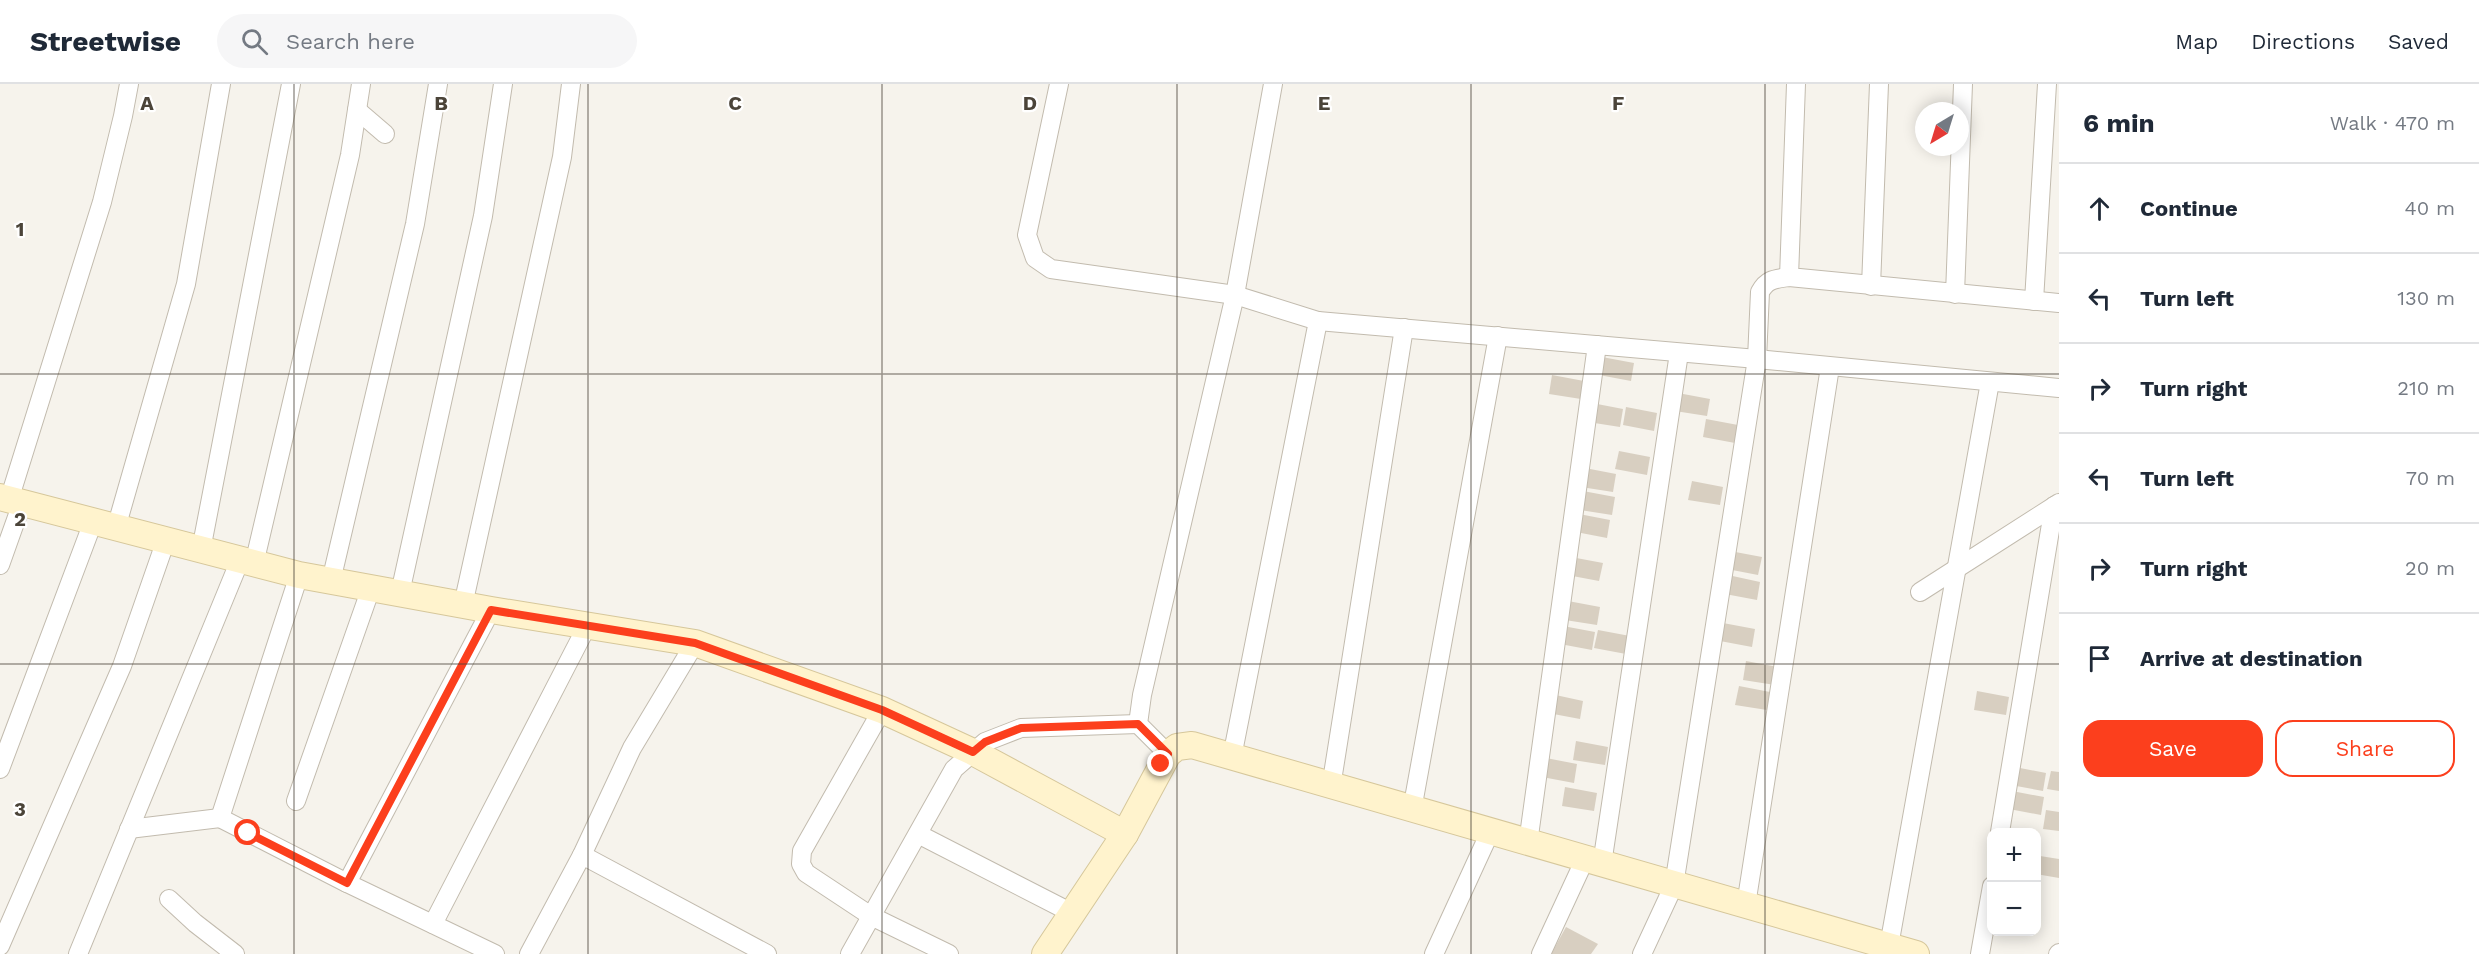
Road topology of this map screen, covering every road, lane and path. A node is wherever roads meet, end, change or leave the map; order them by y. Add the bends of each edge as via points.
1 (129, 84) edge
2 (221, 84) edge
3 (291, 84) edge
4 (361, 84) edge
5 (438, 84) edge
6 (503, 84) edge
7 (571, 84) edge
8 (1059, 84) edge
9 (1273, 84) edge
10 (1796, 84) edge
11 (1879, 84) edge
12 (1963, 84) edge
13 (2048, 84) edge
14 (357, 110) junction
15 (385, 134) dead end
16 (1789, 277) junction
17 (1871, 286) junction
18 (1955, 294) junction
19 (1235, 295) junction
20 (2034, 301) junction
21 (2059, 303) edge
22 (1318, 321) junction
23 (1404, 328) junction
24 (1498, 336) junction
25 (1597, 345) junction
26 (1679, 353) junction
27 (1756, 359) junction
28 (1830, 367) junction
29 (1990, 381) junction
30 (2059, 388) edge
31 (10, 500) edge
32 (2057, 504) edge
33 (105, 525) junction
34 (166, 540) junction
35 (201, 550) junction
36 (247, 562) junction
37 (0, 565) edge
38 (1956, 569) junction
39 (299, 575) junction
40 (331, 581) junction
41 (371, 588) junction
42 (1920, 592) dead end
43 (400, 593) junction
44 (463, 604) junction
45 (491, 610) junction
46 (587, 626) junction
47 (695, 643) junction
48 (882, 710) junction
49 (1138, 724) junction
50 (5, 741) edge
51 (973, 752) junction
52 (1168, 754) junction
53 (1232, 757) junction
54 (0, 769) edge
55 (1331, 787) junction
56 (296, 801) dead end
57 (1412, 810) junction
58 (220, 818) junction
59 (2001, 828) edge
60 (129, 829) junction
61 (1490, 832) junction
62 (918, 834) junction
63 (1125, 834) junction
64 (1528, 843) junction
65 (582, 855) junction
66 (1593, 861) junction
67 (347, 883) junction
68 (1674, 885) junction
69 (169, 899) dead end
70 (1746, 905) junction
71 (1072, 913) junction
72 (1987, 914) edge
73 (871, 915) junction
74 (433, 924) junction
75 (0, 946) edge
76 (1889, 946) junction
77 (742, 948) edge
78 (78, 954) edge
79 (235, 954) edge
80 (495, 954) edge
81 (529, 954) edge
82 (767, 954) edge
83 (849, 954) edge
84 (949, 954) edge
85 (1045, 954) edge
86 (1434, 954) edge
87 (1541, 954) edge
88 (1642, 954) edge
89 (1916, 954) edge
90 (1980, 954) edge

1 - 31 street via 102,202
2 - 33 street via 186,284
3 - 35 street
4 - 14 street
5 - 40 street via 415,224
6 - 43 street via 483,216
7 - 44 street via 562,157
8 - 19 street via 1027,235 1035,258 1051,269
9 - 19 street
10 - 16 street
11 - 17 street
12 - 18 street
13 - 20 street
14 - 15 street
14 - 36 street via 350,155
16 - 17 street
16 - 27 street via 1764,283 1760,292
17 - 18 street
18 - 20 street
19 - 22 street
19 - 49 street
20 - 21 street
22 - 23 street
22 - 53 street
23 - 24 street
23 - 55 street
24 - 25 street
24 - 57 street
25 - 26 street
25 - 64 street
26 - 27 street
26 - 66 street
27 - 28 street
27 - 68 street
28 - 29 street
28 - 70 street
29 - 30 street
29 - 38 street
31 - 33 street
31 - 37 street
32 - 38 street
32 - 59 street
33 - 34 street
33 - 50 street
34 - 35 street
34 - 75 street via 122,666
35 - 36 street
36 - 39 street
36 - 60 street
38 - 42 street
38 - 76 street
39 - 40 street
39 - 58 street
40 - 41 street
41 - 43 street
41 - 56 street
43 - 44 street
44 - 45 street
45 - 46 street
45 - 67 street
46 - 47 street
46 - 74 street
47 - 48 street
47 - 65 street via 632,748
48 - 51 street
48 - 73 street via 802,851 801,864 806,873
49 - 51 street via 1021,728 985,742
49 - 52 street
50 - 54 street
51 - 62 street via 954,769
51 - 63 street
52 - 53 street via 1184,745
52 - 63 street
53 - 55 street
55 - 57 street
57 - 61 street
58 - 60 street
58 - 67 street
60 - 78 street
61 - 64 street
61 - 86 street
62 - 71 street
62 - 73 street
63 - 71 street
64 - 66 street
65 - 77 street
65 - 81 street
66 - 68 street
66 - 87 street
67 - 74 street
68 - 70 street
68 - 88 street
69 - 79 street
70 - 76 street
71 - 85 street
72 - 90 street
73 - 83 street
73 - 84 street
74 - 80 street
76 - 89 street
77 - 82 street

